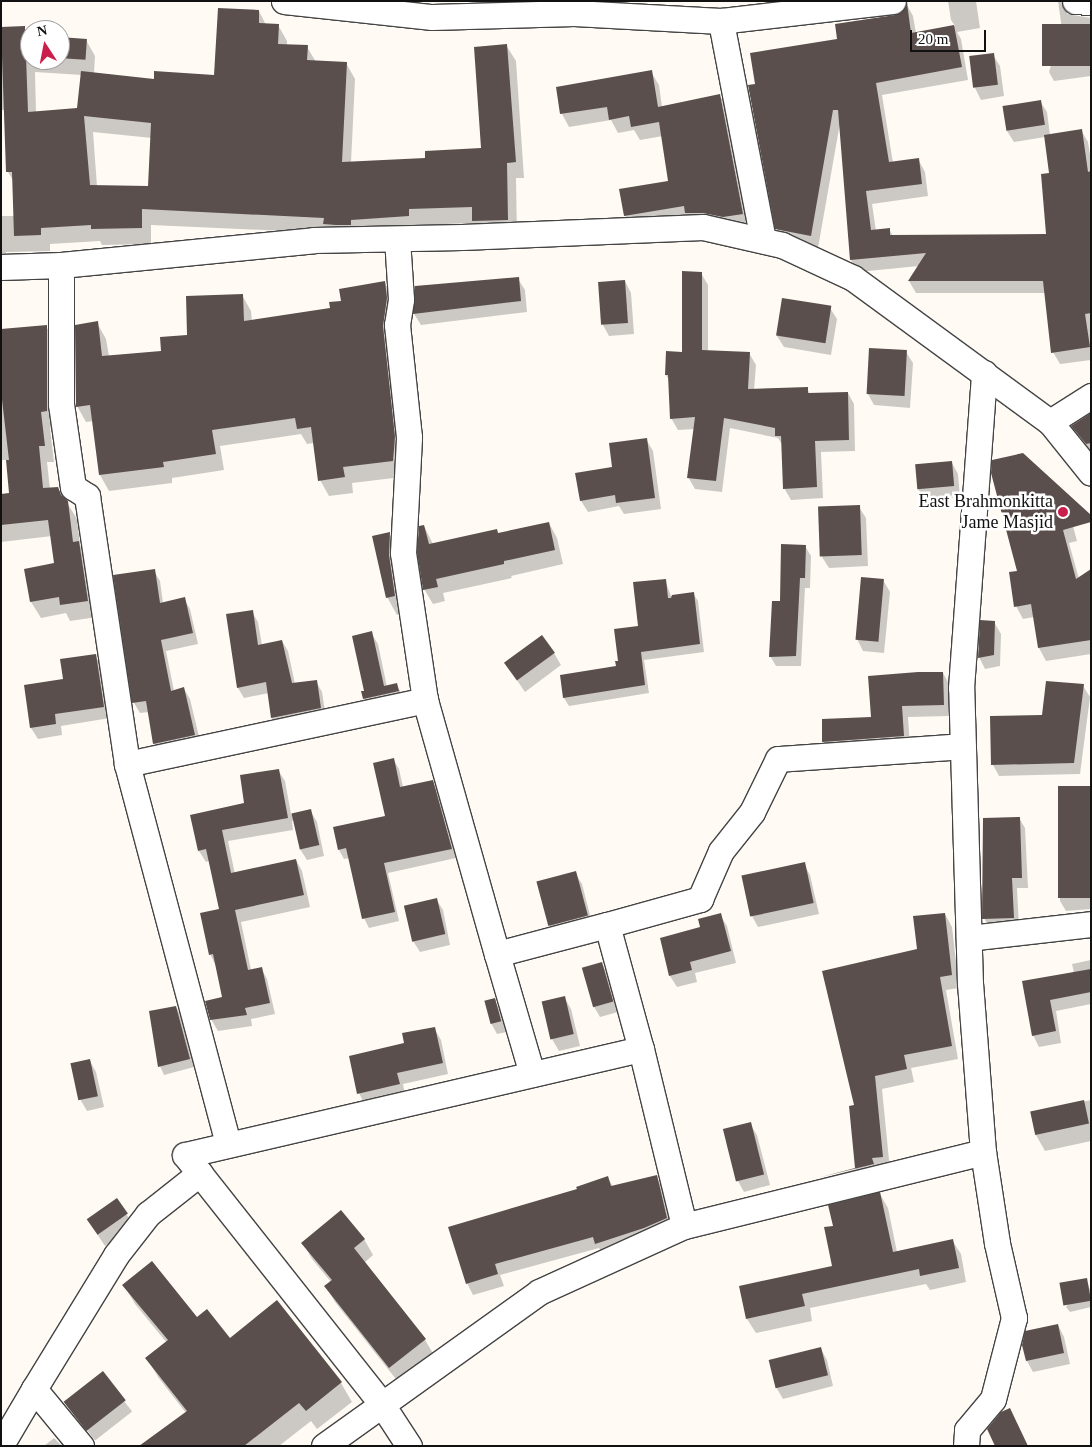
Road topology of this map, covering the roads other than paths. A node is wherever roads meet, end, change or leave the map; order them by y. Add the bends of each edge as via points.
1 (284, 1) edge
2 (893, 1) edge
3 (1075, 1) edge
4 (1091, 2) edge
5 (721, 21) junction
6 (398, 238) junction
7 (763, 240) junction
8 (61, 265) junction
9 (1, 267) edge
10 (984, 373) junction
11 (1091, 396) edge
12 (1050, 422) junction
13 (1091, 472) edge
14 (425, 700) junction
15 (963, 746) junction
16 (127, 764) junction
17 (1091, 924) edge
18 (607, 926) junction
19 (969, 938) junction
20 (497, 954) junction
21 (641, 1049) junction
22 (532, 1074) junction
23 (228, 1144) junction
24 (983, 1152) junction
25 (200, 1173) junction
26 (684, 1226) junction
27 (34, 1389) junction
28 (381, 1403) junction
29 (1, 1445) edge
30 (81, 1446) edge
31 (324, 1446) edge
32 (409, 1446) edge
33 (966, 1446) edge

1 - 5 street via 432,17 574,13
2 - 5 street
3 - 4 street
5 - 7 street
6 - 7 street via 703,227
6 - 8 street via 314,240
6 - 14 street via 401,299 397,326 409,437 403,553
7 - 10 street via 782,245 853,278
8 - 9 street
8 - 16 street via 61,404 73,487 87,496
10 - 12 street
10 - 15 street via 961,688
11 - 12 street
12 - 13 street
14 - 16 street
14 - 20 street
15 - 18 street via 778,758 752,812 721,851 700,899
15 - 19 street
16 - 23 street
17 - 19 street
18 - 20 street
18 - 21 street
19 - 24 street
20 - 22 street
21 - 22 street
21 - 26 street
22 - 23 street
23 - 25 street via 185,1155
24 - 26 street
24 - 33 street via 997,1242 1014,1318 993,1399 967,1430
25 - 27 street via 148,1214 116,1255
25 - 28 street
26 - 28 street via 539,1292
27 - 29 street
27 - 30 street
28 - 31 street
28 - 32 street

